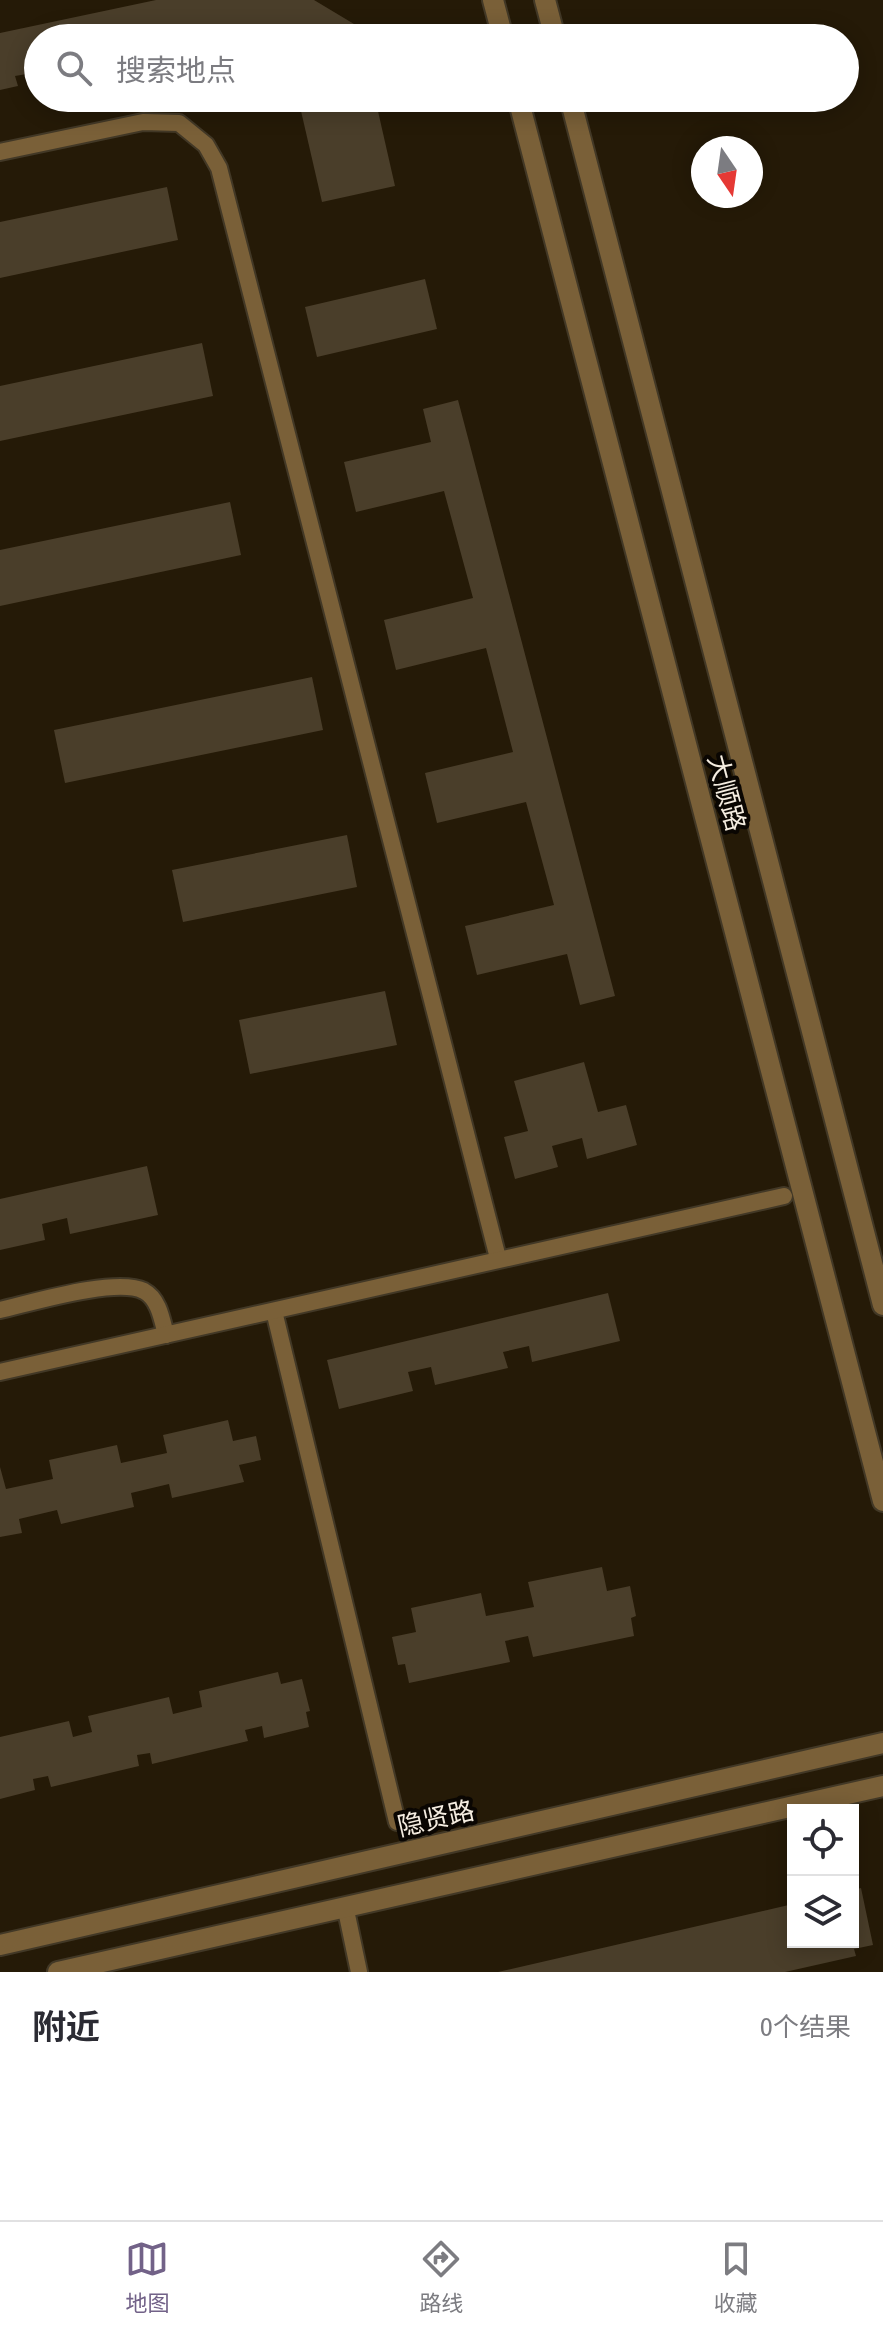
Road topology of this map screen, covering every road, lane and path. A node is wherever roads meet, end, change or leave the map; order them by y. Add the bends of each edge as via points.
1 (493, 0) edge
2 (545, 0) edge
3 (499, 24) edge
4 (551, 24) edge
5 (522, 112) edge
6 (574, 112) edge
7 (0, 152) edge
8 (784, 1196) dead end
9 (498, 1258) dead end
10 (883, 1305) edge
11 (0, 1310) edge
12 (274, 1311) junction
13 (166, 1335) junction
14 (0, 1372) edge
15 (883, 1501) edge
16 (883, 1743) edge
17 (883, 1786) edge
18 (397, 1822) dead end
19 (347, 1915) dead end
20 (0, 1945) edge
21 (58, 1972) edge
22 (359, 1972) edge

1 - 3 street
2 - 4 street
5 - 15 street, 大顺路
6 - 10 street, 大顺路
7 - 9 lane via 143,122 179,123 206,145 219,168
8 - 12 lane
11 - 13 lane via 117,1286 144,1291 159,1308
12 - 13 lane
12 - 18 lane
13 - 14 lane
16 - 20 street, 隐贤路
17 - 21 street
19 - 22 lane

